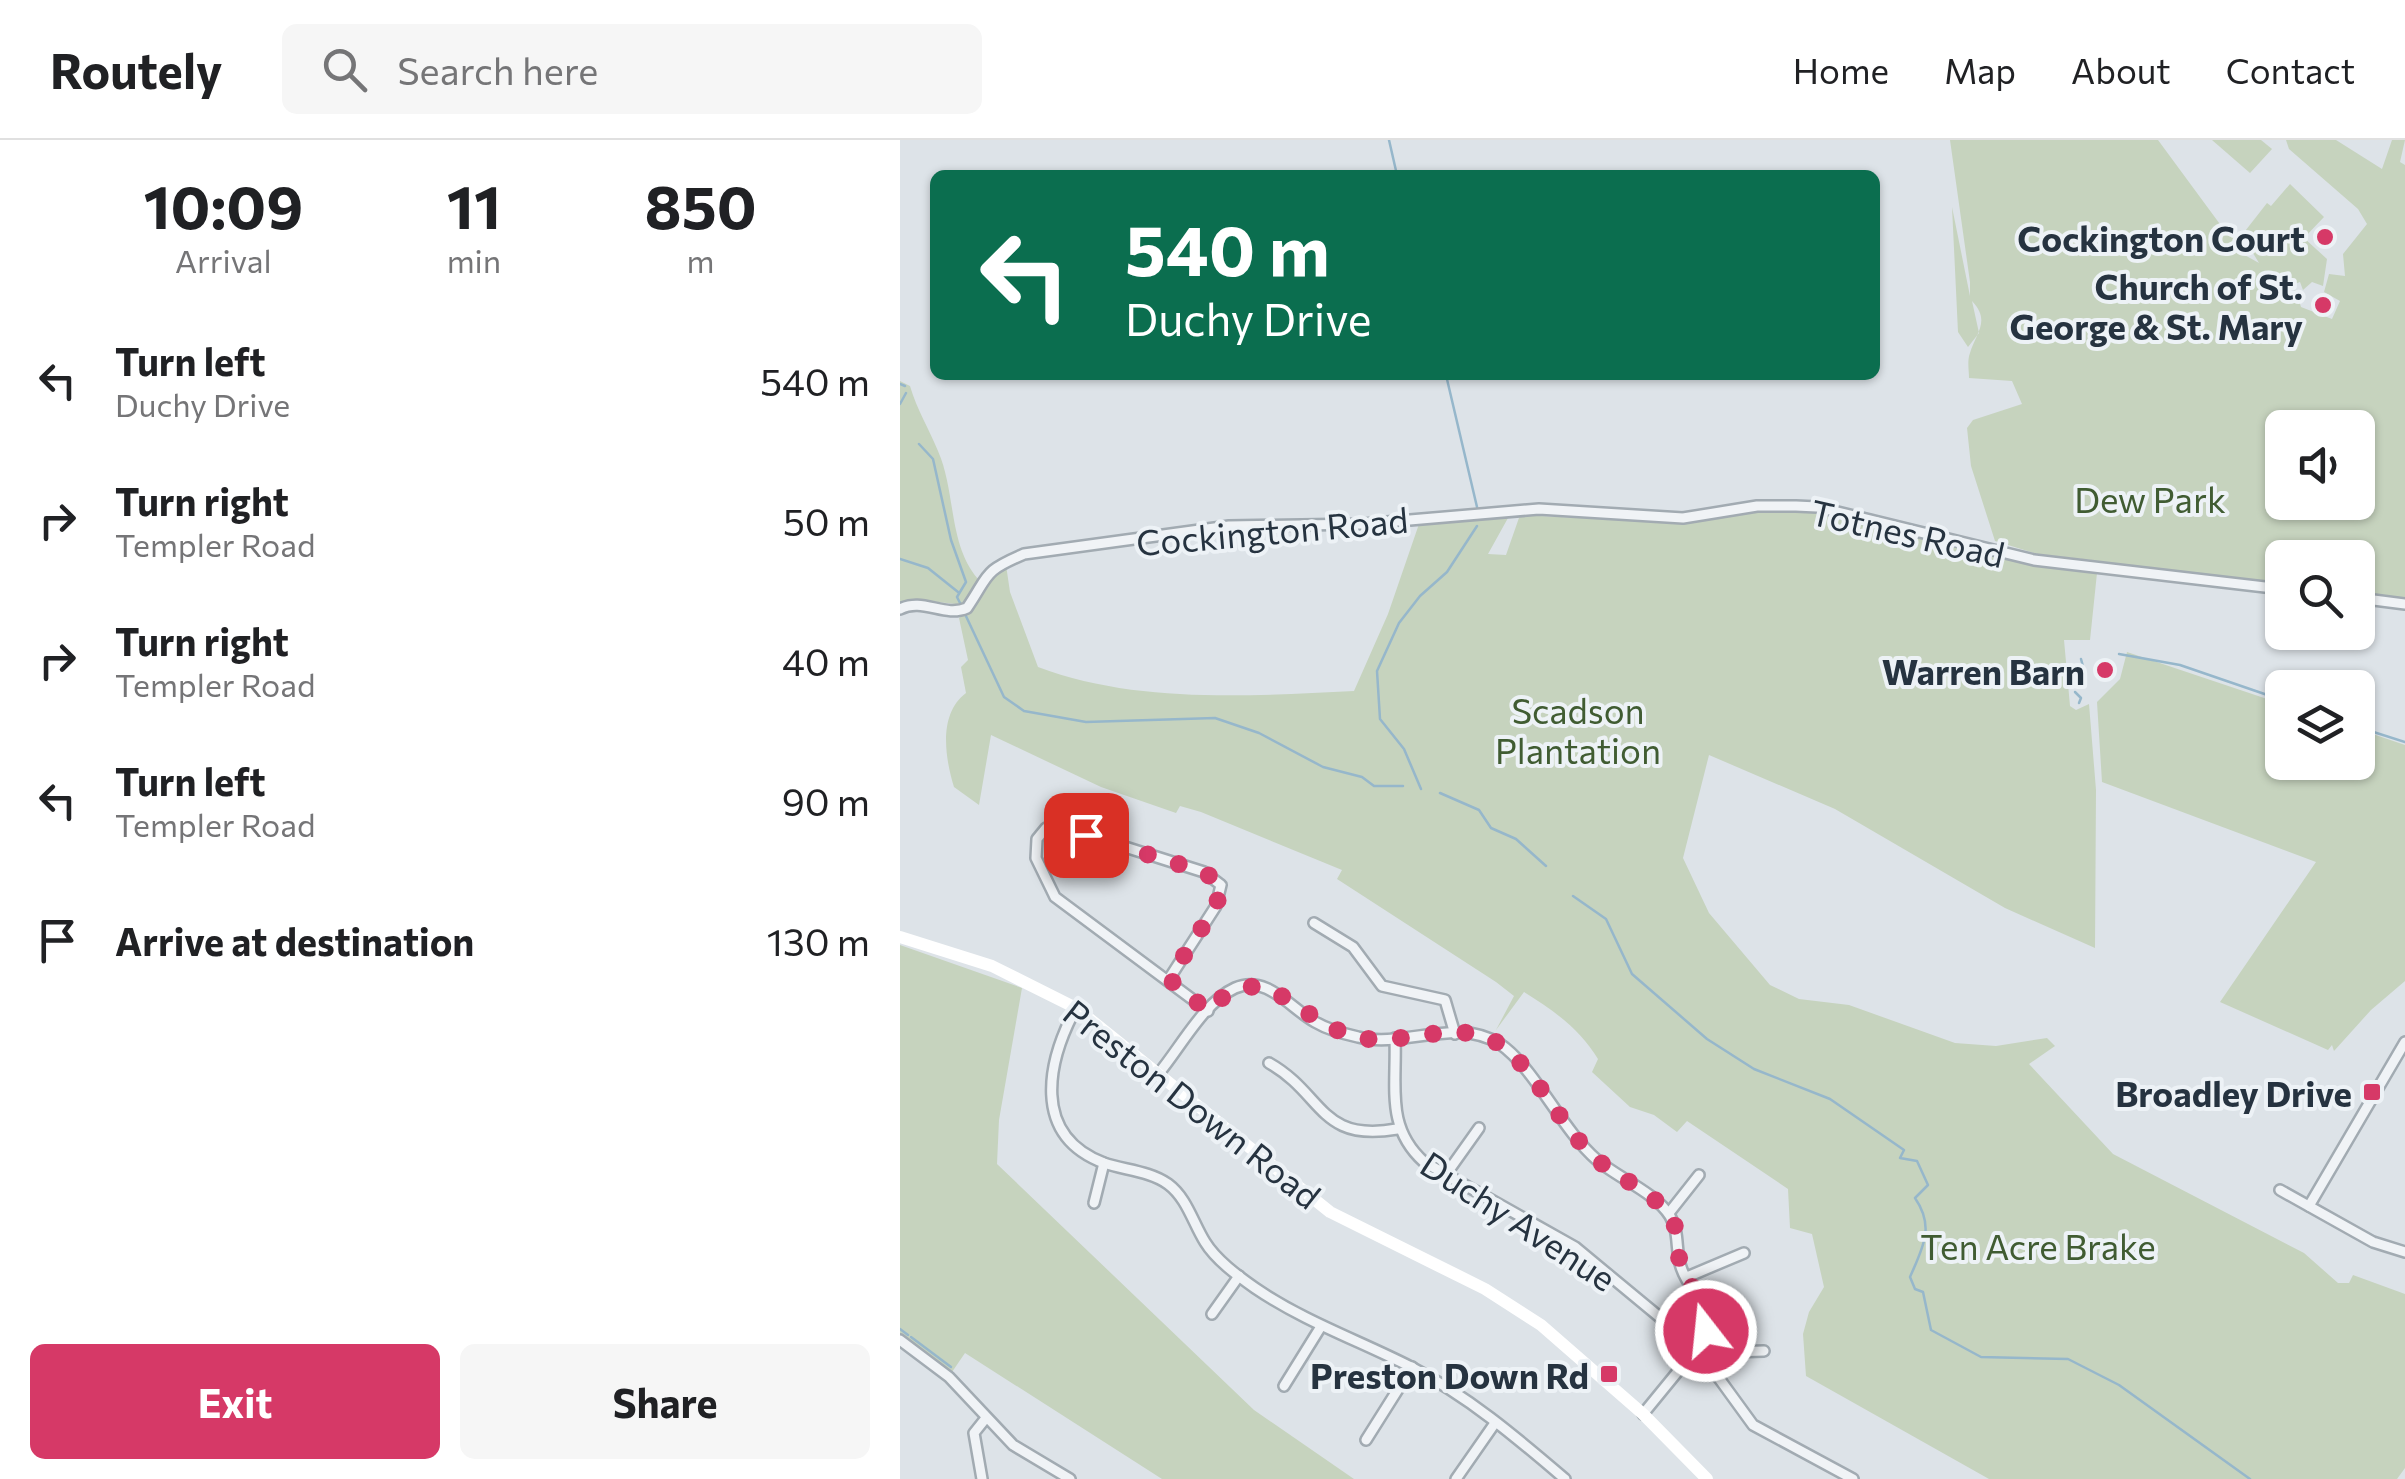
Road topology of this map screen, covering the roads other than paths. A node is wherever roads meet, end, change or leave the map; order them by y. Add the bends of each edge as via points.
1 (1474, 514) joint
2 (2265, 587) edge
3 (2375, 600) edge
4 (2405, 604) edge
5 (900, 609) edge
6 (1314, 922) dead end
7 (900, 936) edge
8 (1169, 979) junction
9 (1076, 1008) junction
10 (1208, 1011) junction
11 (1455, 1034) junction
12 (1395, 1038) junction
13 (2405, 1042) edge
14 (1269, 1063) dead end
15 (1159, 1073) junction
16 (1479, 1128) dead end
17 (1397, 1129) junction
18 (1104, 1163) junction
19 (1448, 1173) junction
20 (1699, 1175) dead end
21 (2280, 1190) dead end
22 (1094, 1203) dead end
23 (2309, 1206) junction
24 (1668, 1213) junction
25 (2405, 1252) edge
26 (1744, 1254) dead end
27 (1239, 1276) junction
28 (1687, 1277) junction
29 (1212, 1314) dead end
30 (1320, 1328) junction
31 (900, 1340) edge
32 (1698, 1351) junction
33 (1764, 1351) dead end
34 (1412, 1367) junction
35 (1284, 1386) dead end
36 (1643, 1414) junction
37 (986, 1418) junction
38 (1495, 1423) junction
39 (1366, 1440) dead end
40 (1850, 1478) edge
41 (982, 1479) edge
42 (1070, 1479) edge
43 (1456, 1479) edge
44 (1565, 1479) edge
45 (1707, 1479) edge

1 - 2 street, Totnes Road via 1539,510 1683,518 1757,506 1817,508 2034,560
1 - 5 street, Cockington Road via 1229,526 1024,554 994,567 959,612 912,602
3 - 4 street
6 - 11 street via 1353,947 1382,986 1446,1000
7 - 9 street, Preston Down Road via 992,966
8 - 8 street via 1054,897 1036,858 1037,839 1046,828 1186,866 1222,885 1216,906
8 - 10 street
9 - 15 street, Preston Down Road
9 - 18 street via 1060,1038 1049,1090 1064,1132
10 - 12 street via 1235,988 1252,985 1336,1030 1369,1040
10 - 15 street
11 - 12 street
11 - 24 street via 1503,1046 1580,1143
12 - 17 street, Duchy Avenue
13 - 23 street
14 - 17 street via 1349,1131
15 - 36 street, Preston Down Road via 1293,1187 1514,1307
16 - 19 street
17 - 19 street, Duchy Avenue via 1424,1162
18 - 22 street
18 - 27 street via 1167,1183 1206,1246
19 - 32 street, Duchy Avenue via 1575,1247
20 - 24 street
21 - 23 street
23 - 25 street
24 - 28 street
26 - 28 street
27 - 29 street
27 - 30 street
28 - 32 street via 1705,1302 1706,1331
30 - 34 street
30 - 35 street
31 - 37 street
32 - 33 street
32 - 36 street
32 - 40 street, Duchy Avenue via 1752,1425
34 - 38 street
34 - 39 street
36 - 45 street, Preston Down Road
37 - 41 street via 974,1433
37 - 42 street via 1014,1445
38 - 43 street
38 - 44 street

